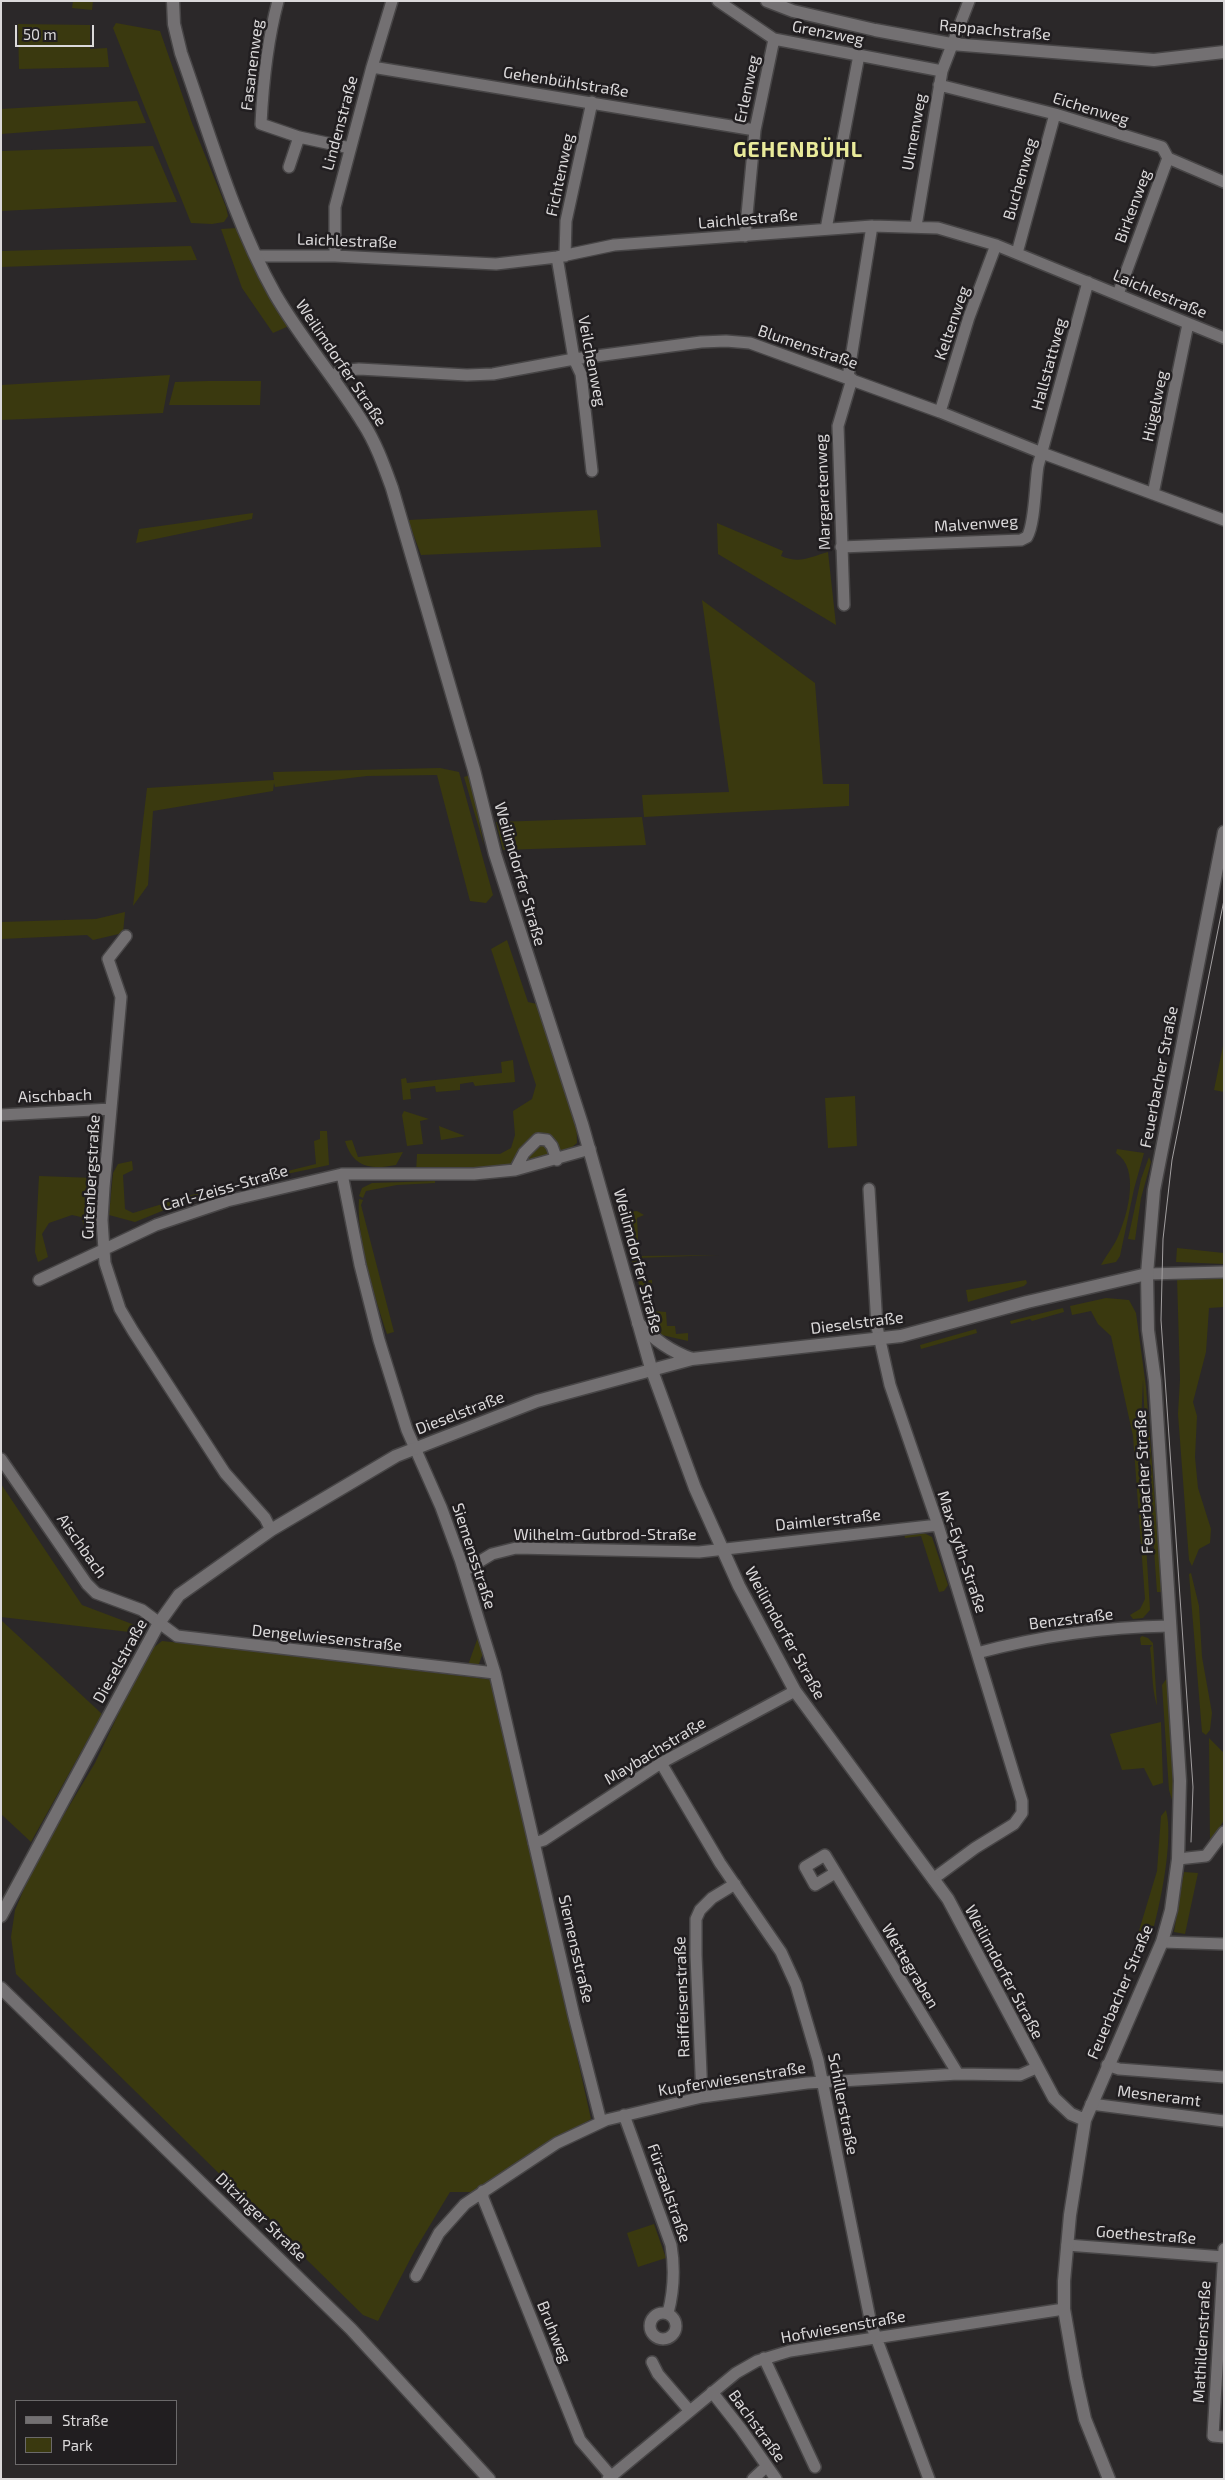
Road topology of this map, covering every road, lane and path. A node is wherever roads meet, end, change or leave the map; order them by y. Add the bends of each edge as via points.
1 (173, 1) edge
2 (278, 1) edge
3 (392, 1) edge
4 (718, 1) edge
5 (767, 1) edge
6 (969, 1) edge
7 (774, 39) junction
8 (951, 44) junction
9 (1224, 52) edge
10 (859, 55) junction
11 (372, 67) junction
12 (942, 71) junction
13 (939, 85) junction
14 (592, 102) junction
15 (1055, 114) junction
16 (754, 130) junction
17 (299, 137) junction
18 (350, 148) junction
19 (1168, 158) junction
20 (289, 167) dead end
21 (1224, 182) edge
22 (872, 226) junction
23 (916, 226) junction
24 (826, 228) junction
25 (745, 236) junction
26 (996, 245) junction
27 (1016, 253) junction
28 (256, 256) junction
29 (335, 256) junction
30 (561, 256) junction
31 (1088, 282) junction
32 (1118, 294) junction
33 (1188, 324) junction
34 (1224, 338) edge
35 (574, 359) junction
36 (332, 376) junction
37 (850, 378) junction
38 (940, 412) junction
39 (1042, 453) junction
40 (592, 471) dead end
41 (1153, 494) junction
42 (1224, 520) edge
43 (841, 547) junction
44 (844, 605) dead end
45 (1224, 832) edge
46 (126, 936) dead end
47 (110, 1109) junction
48 (1, 1115) edge
49 (590, 1149) junction
50 (557, 1160) junction
51 (515, 1170) junction
52 (342, 1174) junction
53 (869, 1188) dead end
54 (104, 1250) junction
55 (1224, 1272) edge
56 (1147, 1274) junction
57 (39, 1280) dead end
58 (638, 1324) junction
59 (879, 1339) junction
60 (692, 1359) junction
61 (651, 1368) junction
62 (415, 1448) junction
63 (1, 1459) edge
64 (938, 1525) junction
65 (271, 1530) junction
66 (722, 1548) junction
67 (464, 1571) junction
68 (159, 1623) junction
69 (1170, 1626) junction
70 (977, 1652) junction
71 (495, 1673) junction
72 (795, 1691) junction
73 (661, 1763) junction
74 (1224, 1832) edge
75 (534, 1843) junction
76 (1178, 1859) junction
77 (836, 1873) dead end
78 (933, 1879) junction
79 (735, 1884) junction
80 (1, 1916) edge
81 (1162, 1942) junction
82 (1224, 1944) edge
83 (1, 1988) edge
84 (1107, 2065) junction
85 (1036, 2068) junction
86 (958, 2074) junction
87 (1224, 2077) edge
88 (821, 2082) junction
89 (702, 2097) junction
90 (1091, 2104) junction
91 (624, 2115) junction
92 (1085, 2120) junction
93 (1224, 2121) edge
94 (601, 2122) junction
95 (483, 2191) junction
96 (1066, 2246) junction
97 (1224, 2249) edge
98 (1224, 2256) edge
99 (416, 2276) dead end
100 (1064, 2309) junction
101 (668, 2314) dead end
102 (876, 2338) junction
103 (1220, 2356) edge
104 (764, 2358) junction
105 (652, 2362) dead end
106 (712, 2392) junction
107 (689, 2410) junction
108 (1218, 2437) edge
109 (767, 2466) junction
110 (815, 2466) dead end
111 (609, 2478) edge
112 (489, 2479) edge
113 (753, 2479) edge
114 (776, 2479) edge
115 (929, 2479) edge
116 (1110, 2479) edge

1 - 28 main road, Weilimdorfer Straße via 174,24 181,53
2 - 17 street, Fasanenweg via 271,25 261,124
3 - 11 street, Lindenstraße
4 - 7 street, Grenzweg
5 - 8 main road, Rappachstraße via 793,11
6 - 8 street, Ulmenweg
7 - 10 street, Grenzweg
7 - 16 street, Erlenweg
8 - 9 main road, Rappachstraße via 1154,60
8 - 12 street, Ulmenweg
10 - 12 street, Grenzweg
10 - 24 street
11 - 14 street, Gehenbühlstraße
11 - 18 street, Lindenstraße
12 - 13 street, Ulmenweg
13 - 15 street, Eichenweg
13 - 23 street, Ulmenweg
14 - 16 street, Gehenbühlstraße
14 - 30 street, Fichtenweg
15 - 19 street, Eichenweg via 1162,147
15 - 27 street, Buchenweg
16 - 25 street, Erlenweg
17 - 18 street, Fasanenweg
17 - 20 street
18 - 29 street, Lindenstraße via 336,207
19 - 21 street, Eichenweg
19 - 32 street, Birkenweg
22 - 23 street, Laichlestraße
22 - 24 street, Laichlestraße
22 - 37 street, Margaretenweg
23 - 26 street, Laichlestraße via 962,233
24 - 25 street, Laichlestraße
25 - 30 street, Laichlestraße via 614,245
26 - 27 street, Laichlestraße
26 - 38 street, Keltenweg via 969,317
27 - 31 street, Laichlestraße
28 - 29 street, Laichlestraße
28 - 36 main road, Weilimdorfer Straße via 276,295
29 - 30 street, Laichlestraße via 496,264
30 - 35 street, Veilchenweg
31 - 32 street, Laichlestraße
31 - 39 street, Hallstattweg
32 - 33 street, Laichlestraße
33 - 34 street, Laichlestraße
33 - 41 street, Hügelweg
35 - 36 street, Blumenstraße via 493,374 359,368 340,371
35 - 37 street, Blumenstraße via 726,341 750,343
35 - 40 street, Veilchenweg via 581,374
36 - 49 main road, Weilimdorfer Straße via 377,448 392,488 474,770 494,854
37 - 38 street, Blumenstraße
37 - 43 street, Margaretenweg via 838,426
38 - 39 street, Blumenstraße
39 - 41 street, Blumenstraße
39 - 43 street, Malvenweg via 1028,537 1021,540
41 - 42 street, Blumenstraße
43 - 44 street, Margaretenweg
45 - 56 main road, Feuerbacher Straße via 1154,1190
46 - 47 street, Gutenbergstraße via 108,959 121,997
47 - 48 street, Aischbach
47 - 54 street, Gutenbergstraße via 102,1220
49 - 50 street
49 - 58 main road, Weilimdorfer Straße
50 - 51 street
50 - 51 street via 552,1146 546,1140 538,1139 524,1153
51 - 52 street via 474,1174
52 - 54 street, Carl-Zeiss-Straße via 227,1201 156,1225
52 - 62 street, Siemensstraße via 368,1302
53 - 59 street, Max-Eyth-Straße
54 - 57 street, Carl-Zeiss-Straße
54 - 65 street, Gutenbergstraße via 120,1309 196,1431
55 - 56 street
56 - 59 main road, Dieselstraße
56 - 69 main road, Feuerbacher Straße via 1148,1330 1155,1382
58 - 60 main road via 662,1345
58 - 61 main road, Weilimdorfer Straße
59 - 60 main road, Dieselstraße
59 - 64 street, Max-Eyth-Straße via 890,1384
60 - 61 main road, Dieselstraße
61 - 62 main road, Dieselstraße via 537,1401
61 - 66 main road, Weilimdorfer Straße via 684,1460
62 - 65 main road, Dieselstraße
62 - 67 street, Siemensstraße
63 - 68 street, Aischbach via 87,1584 96,1593 142,1610
64 - 66 street, Daimlerstraße
64 - 70 street, Max-Eyth-Straße
65 - 68 main road, Dieselstraße via 179,1595
66 - 67 street, Wilhelm-Gutbrod-Straße via 699,1552 516,1548 492,1554
66 - 72 main road, Weilimdorfer Straße
67 - 71 street, Siemensstraße
68 - 71 street, Dengelwiesenstraße via 176,1636 188,1638
68 - 80 main road, Dieselstraße
69 - 70 street, Benzstraße via 1068,1634
69 - 76 main road, Feuerbacher Straße via 1180,1781
70 - 78 street, Max-Eyth-Straße via 1022,1801 1022,1813 1014,1824
71 - 75 street, Siemensstraße
72 - 73 street, Maybachstraße
72 - 78 main road, Weilimdorfer Straße
73 - 75 street, Maybachstraße via 544,1840
73 - 79 street, Schillerstraße
74 - 76 street via 1206,1856
75 - 94 street, Siemensstraße
76 - 81 main road, Feuerbacher Straße via 1171,1910
77 - 86 street, Wettegraben
78 - 85 main road, Weilimdorfer Straße via 948,1899
79 - 88 street, Schillerstraße via 781,1952 794,1979 807,2016
79 - 89 street, Raiffeisenstraße via 712,1898 696,1919
81 - 82 street
81 - 84 main road, Feuerbacher Straße
83 - 112 main road, Ditzinger Straße via 352,2329
84 - 87 street via 1119,2069
84 - 90 main road, Feuerbacher Straße
85 - 86 street, Kupferwiesenstraße via 1020,2075
85 - 92 main road, Weilimdorfer Straße via 1054,2098 1071,2114
86 - 88 street, Kupferwiesenstraße
88 - 89 street, Kupferwiesenstraße
88 - 102 street, Schillerstraße
89 - 91 street, Kupferwiesenstraße
90 - 92 main road, Feuerbacher Straße
90 - 93 street, Mesneramt
91 - 94 street, Kupferwiesenstraße
91 - 101 street, Fürsaalstraße via 671,2245 675,2268
92 - 96 main road
94 - 95 street, Kupferwiesenstraße via 557,2143
95 - 99 street, Kupferwiesenstraße via 447,2222
95 - 111 street, Bruhweg via 483,2198 580,2440
96 - 98 street, Goethestraße
96 - 100 main road
97 - 98 street, Mathildenstraße
98 - 103 street, Mathildenstraße
100 - 102 street, Hofwiesenstraße
100 - 116 main road via 1086,2419
102 - 104 street, Hofwiesenstraße via 790,2350
102 - 115 street, Schillerstraße
103 - 108 street, Mathildenstraße
104 - 106 street, Hofwiesenstraße via 747,2366
104 - 110 street
105 - 107 street via 658,2374
106 - 107 street, Hofwiesenstraße
106 - 109 street, Bachstraße
107 - 111 street, Hofwiesenstraße
109 - 113 street
109 - 114 street, Bachstraße

